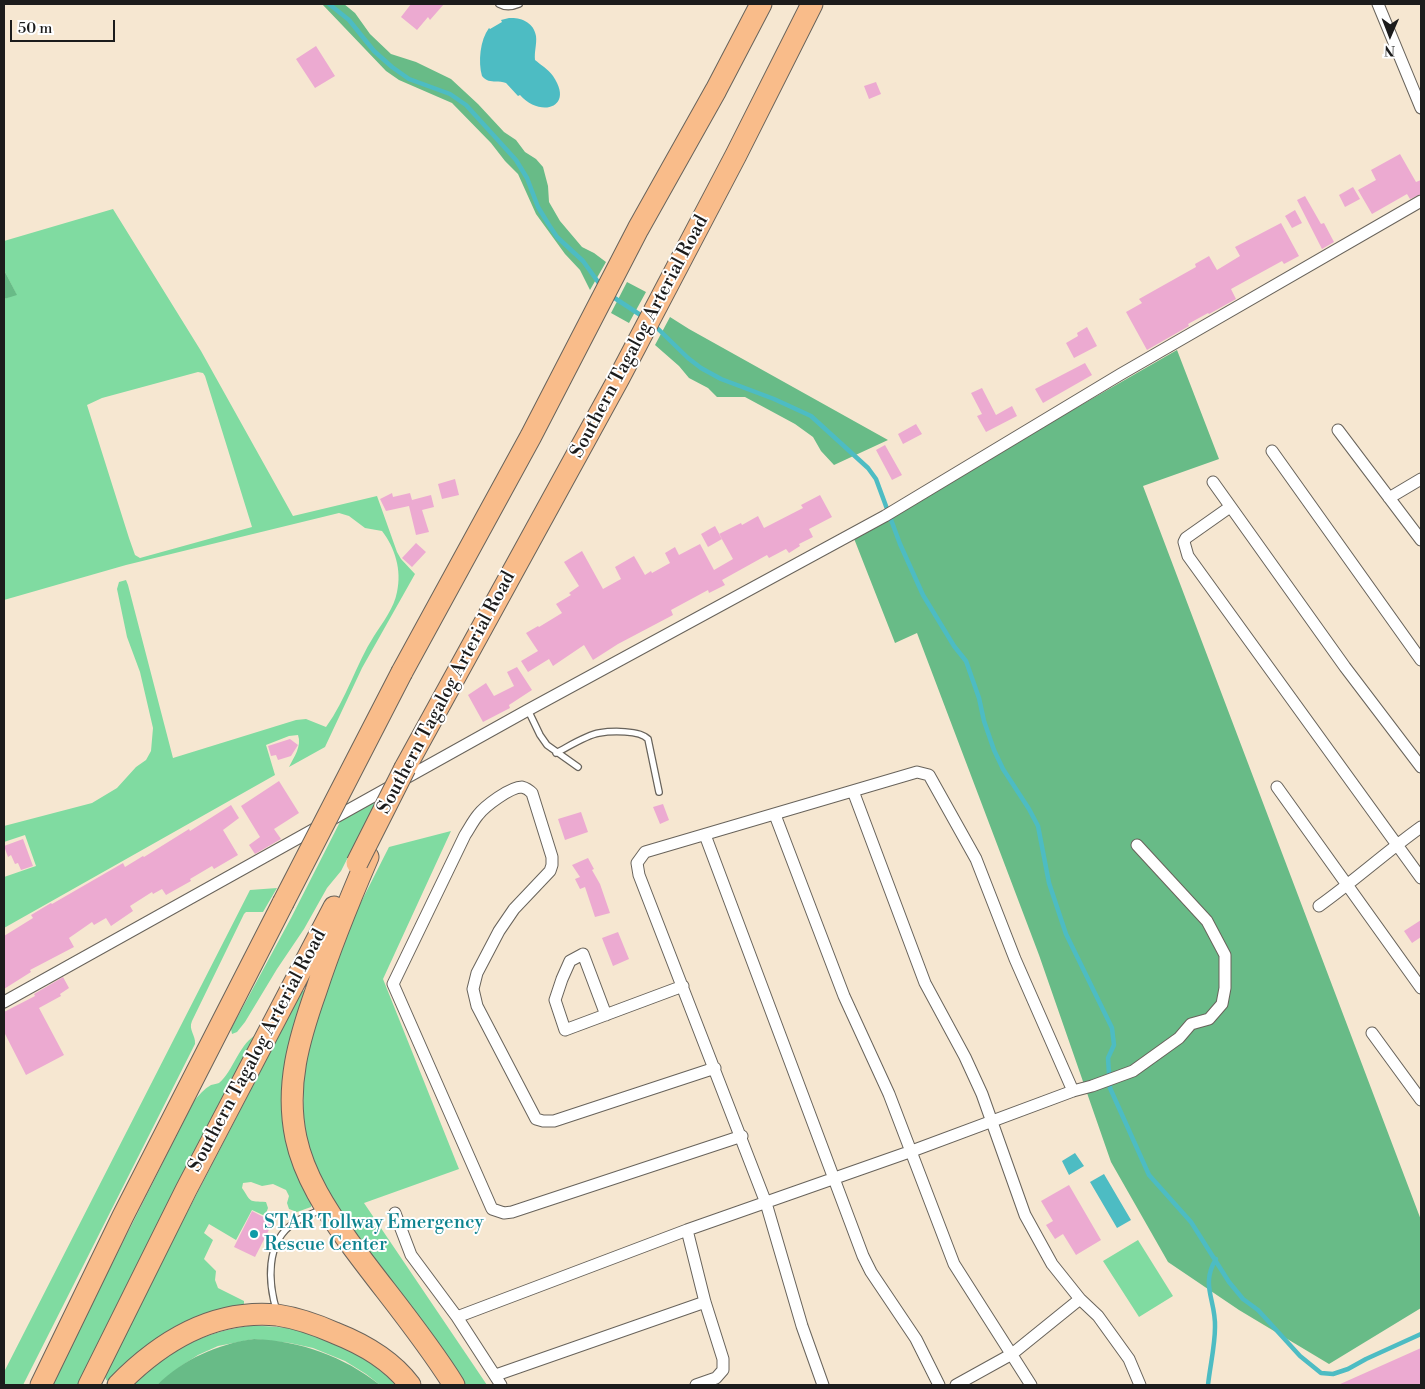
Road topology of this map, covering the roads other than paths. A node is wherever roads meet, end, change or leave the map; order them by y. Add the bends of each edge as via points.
1 (499, 4) edge
2 (519, 4) edge
3 (761, 4) edge
4 (812, 4) edge
5 (1378, 4) edge
6 (1421, 108) edge
7 (1421, 201) edge
8 (1338, 430) dead end
9 (1272, 451) dead end
10 (1421, 480) edge
11 (1213, 482) dead end
12 (1389, 498) junction
13 (1230, 507) junction
14 (1421, 540) edge
15 (1421, 660) edge
16 (528, 710) junction
17 (556, 753) junction
18 (578, 767) dead end
19 (1421, 767) edge
20 (1277, 787) dead end
21 (853, 791) junction
22 (659, 792) dead end
23 (775, 815) junction
24 (1421, 827) edge
25 (705, 835) junction
26 (1398, 844) junction
27 (1137, 845) dead end
28 (363, 860) junction
29 (1421, 878) edge
30 (1347, 886) junction
31 (1319, 906) dead end
32 (683, 986) junction
33 (1421, 988) edge
34 (4, 1002) edge
35 (606, 1015) junction
36 (1372, 1033) dead end
37 (714, 1068) junction
38 (1073, 1090) junction
39 (1421, 1100) edge
40 (992, 1121) junction
41 (742, 1136) junction
42 (912, 1150) junction
43 (833, 1178) junction
44 (766, 1203) junction
45 (326, 1208) junction
46 (395, 1213) dead end
47 (687, 1230) junction
48 (1080, 1299) junction
49 (705, 1302) junction
50 (278, 1316) junction
51 (457, 1317) junction
52 (1012, 1354) junction
53 (498, 1380) edge
54 (40, 1385) edge
55 (89, 1385) edge
56 (118, 1385) edge
57 (410, 1385) edge
58 (454, 1385) edge
59 (696, 1385) edge
60 (823, 1385) edge
61 (939, 1385) edge
62 (956, 1385) edge
63 (1031, 1385) edge
64 (1140, 1385) edge

1 - 2 lane via 509,7
3 - 54 highway, bridge via 402,672 127,1208
4 - 28 highway, Southern Tagalog Arterial Road, bridge via 619,378 405,768
5 - 6 street
7 - 16 street via 1121,374 885,516
8 - 12 street
9 - 15 street
10 - 12 street
11 - 13 street
12 - 14 street
13 - 19 street
13 - 26 street via 1186,538 1188,556
16 - 17 lane via 540,735
16 - 34 street
17 - 18 lane
17 - 22 lane via 598,733 644,734 648,739
20 - 30 street
21 - 23 street
21 - 38 street via 917,772 929,775 976,859 1015,959
21 - 40 street via 925,983 972,1072
23 - 25 street
23 - 42 street via 844,996
24 - 26 street
25 - 32 street via 644,852 637,863 639,876
25 - 43 street
26 - 29 street
26 - 30 street
27 - 38 street via 1207,920 1225,955 1222,1004 1209,1019 1191,1024 1179,1038 1133,1071
28 - 45 highway via 301,1035 293,1071 291,1096 296,1138 309,1176
28 - 55 highway, Southern Tagalog Arterial Road via 186,1190
30 - 31 street
30 - 33 street
32 - 35 street
32 - 37 street
35 - 35 street via 596,989 583,954 570,961 555,1000 565,1030
36 - 39 street
37 - 41 street
37 - 41 street via 554,1121 536,1119 477,1006 473,989 476,973 499,931 514,909 550,871 552,857 532,792 514,788 488,805 465,836 393,984 492,1209 512,1212
38 - 40 street
40 - 42 street
40 - 48 street via 1025,1215 1052,1264
41 - 44 street
42 - 43 street
42 - 52 street via 954,1264
43 - 44 street
43 - 61 street via 871,1272 916,1339
44 - 47 street
44 - 60 street
45 - 50 lane via 292,1224 274,1251 270,1280
45 - 58 highway
46 - 51 street via 411,1256
47 - 49 street
47 - 51 street
48 - 52 street
48 - 64 street via 1098,1316 1129,1359
49 - 53 street
49 - 59 street via 723,1359 723,1370 716,1378
50 - 56 highway via 245,1315 196,1328 161,1347
50 - 57 highway via 311,1324 361,1345 393,1367
51 - 53 street
52 - 62 street
52 - 63 street

